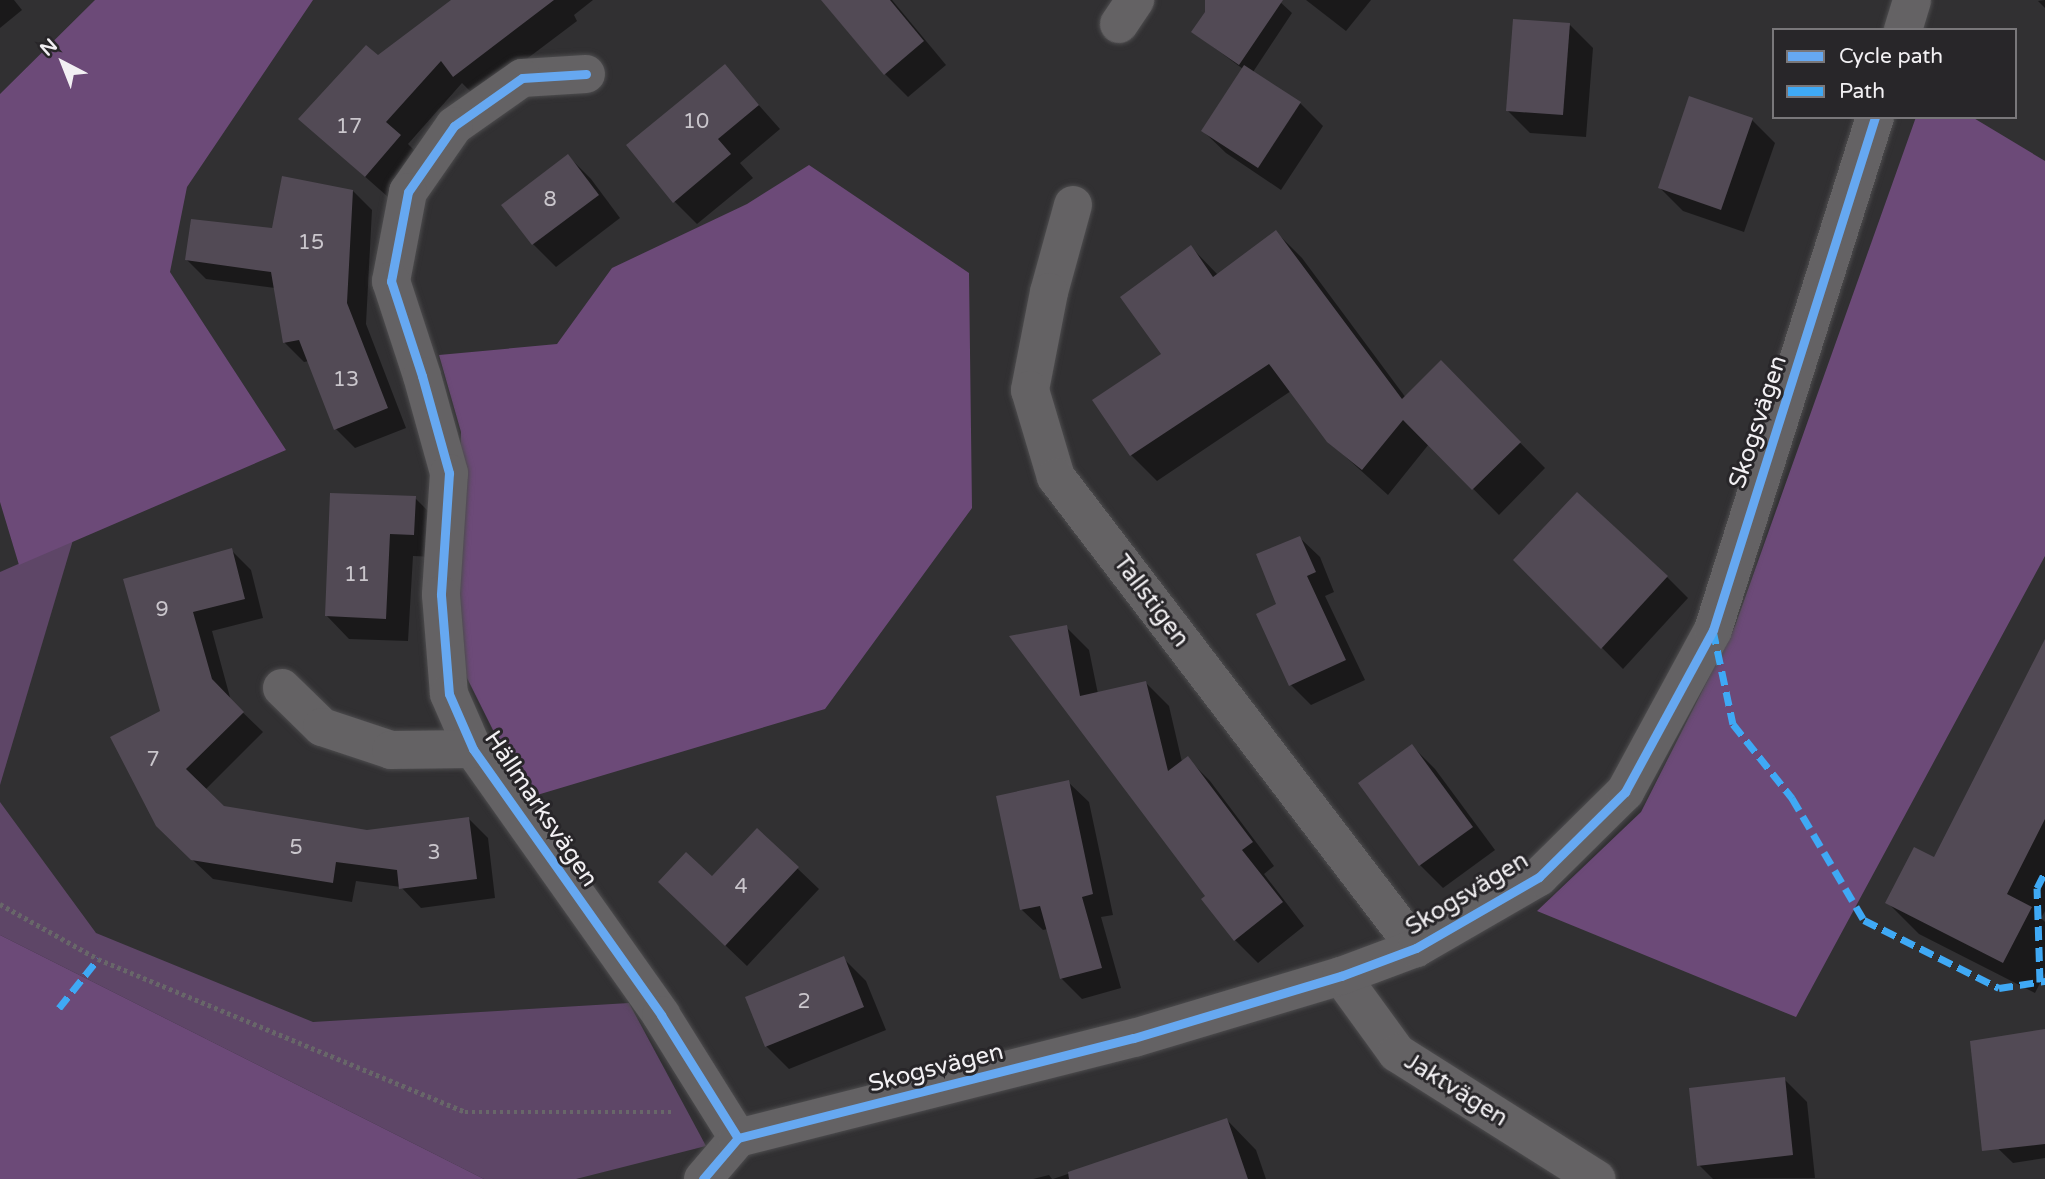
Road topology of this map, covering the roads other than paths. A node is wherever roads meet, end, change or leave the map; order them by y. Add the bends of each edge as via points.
1 (586, 74) dead end
2 (1874, 119) edge
3 (1073, 205) dead end
4 (282, 688) dead end
5 (473, 749) junction
6 (1416, 948) junction
7 (1341, 976) junction
8 (729, 1125) junction
9 (703, 1179) edge
10 (1596, 1179) edge

1 - 5 street, Hällmarksvägen via 522,78 454,126 408,192 391,281 449,473 440,595 449,694
2 - 6 street, Skogsvägen via 1713,630 1625,792 1539,877
3 - 6 street, Tallstigen via 1049,292 1030,390 1056,477
4 - 5 street, Hällmarksvägen via 322,727 391,750
5 - 8 street, Hällmarksvägen via 661,1015
6 - 7 street, Skogsvägen
7 - 8 street, Skogsvägen via 1134,1038
7 - 10 street, Jaktvägen via 1397,1053
8 - 9 street

